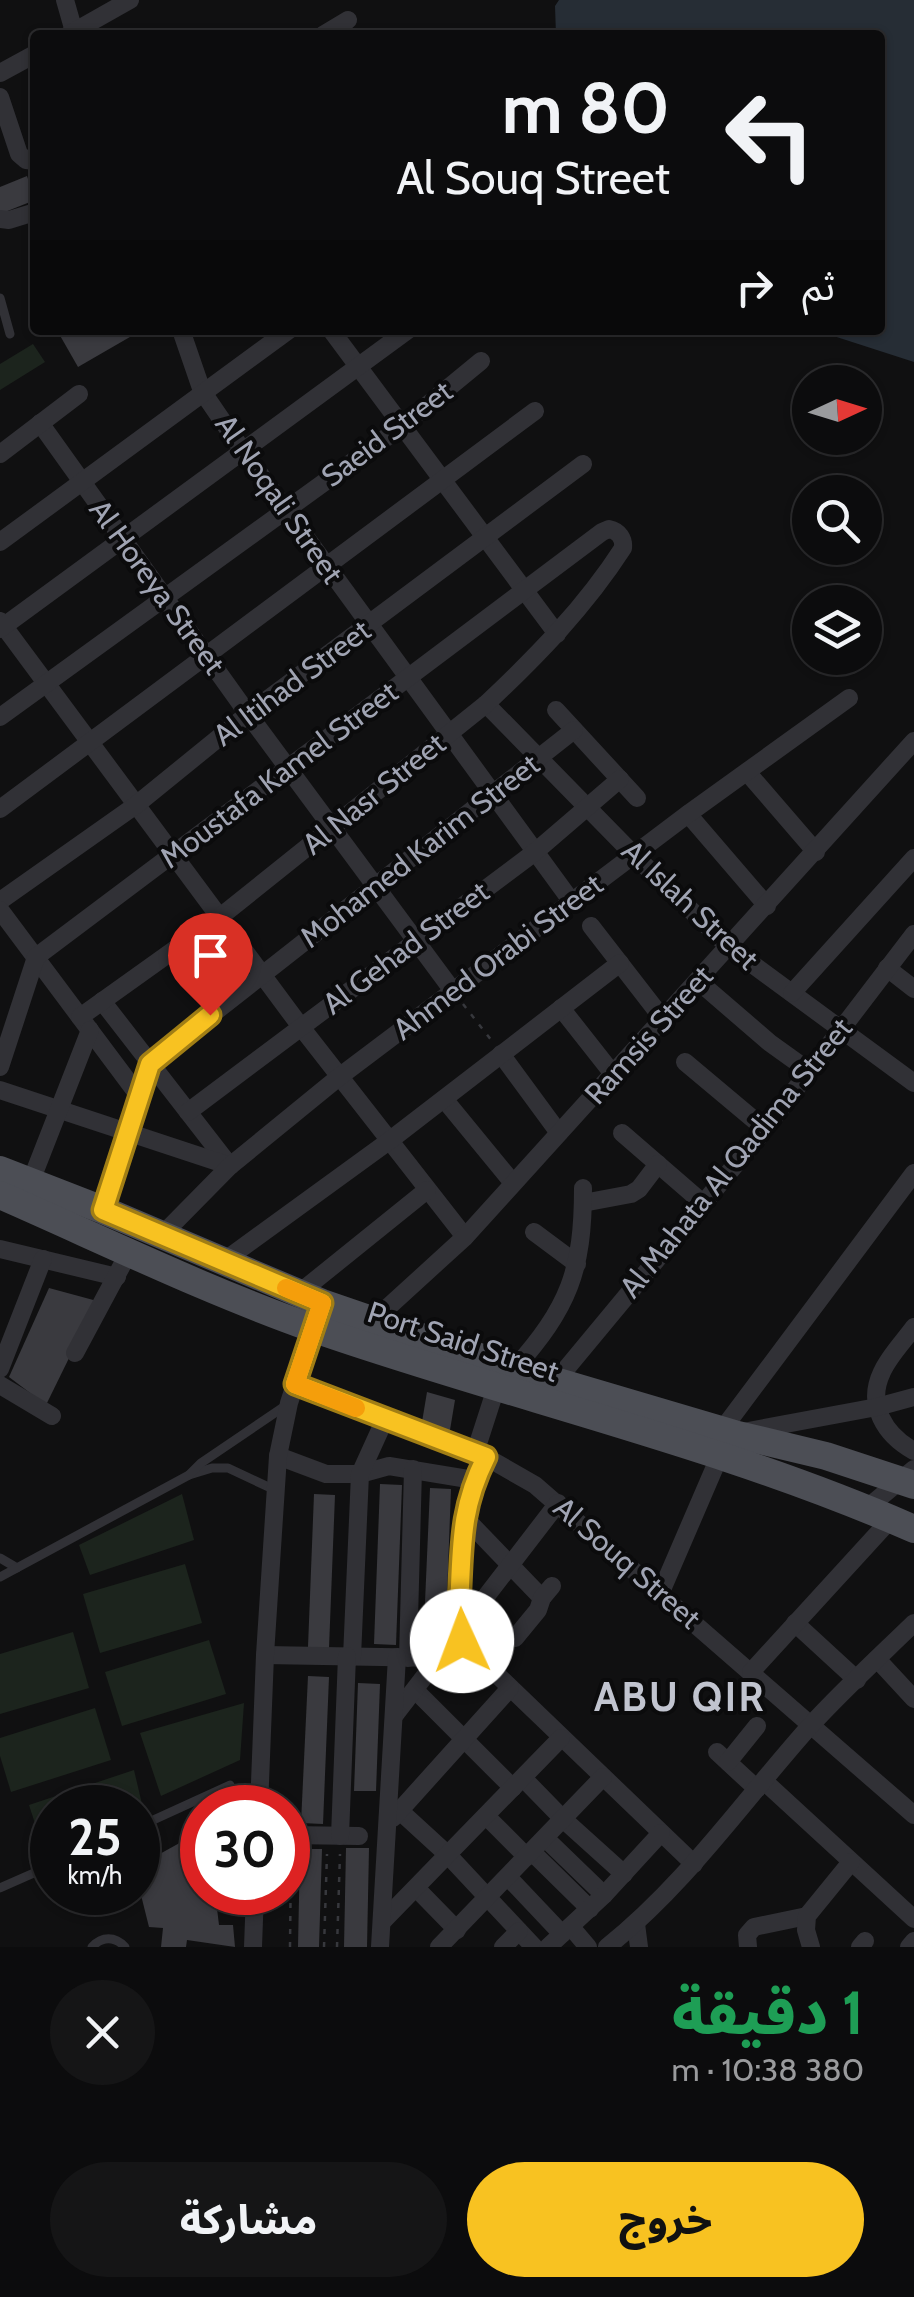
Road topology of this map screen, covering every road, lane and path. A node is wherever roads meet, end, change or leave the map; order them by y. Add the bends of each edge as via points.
1 (65, 0) edge
2 (130, 0) edge
3 (348, 20) dead end
4 (71, 30) edge
5 (79, 30) edge
6 (331, 30) edge
7 (30, 57) edge
8 (0, 74) edge
9 (0, 97) edge
10 (30, 160) edge
11 (30, 213) edge
12 (0, 219) edge
13 (0, 298) edge
14 (10, 334) dead end
15 (182, 335) edge
16 (282, 335) edge
17 (335, 335) edge
18 (401, 335) edge
19 (481, 361) dead end
20 (358, 367) junction
21 (202, 391) junction
22 (78, 394) dead end
23 (534, 410) dead end
24 (40, 423) junction
25 (402, 426) junction
26 (243, 451) junction
27 (0, 454) edge
28 (583, 464) dead end
29 (442, 479) junction
30 (81, 482) junction
31 (285, 509) junction
32 (617, 532) joint
33 (485, 537) junction
34 (122, 539) junction
35 (0, 542) edge
36 (326, 566) junction
37 (524, 590) junction
38 (164, 597) junction
39 (368, 624) junction
40 (1, 626) edge
41 (557, 634) junction
42 (206, 655) junction
43 (407, 678) junction
44 (46, 683) junction
45 (849, 698) dead end
46 (486, 704) junction
47 (556, 710) dead end
48 (248, 714) junction
49 (0, 717) edge
50 (574, 730) junction
51 (448, 734) junction
52 (89, 742) junction
53 (914, 742) edge
54 (539, 758) junction
55 (289, 767) junction
56 (747, 772) junction
57 (620, 779) junction
58 (492, 794) junction
59 (637, 798) dead end
60 (136, 805) junction
61 (587, 808) junction
62 (0, 809) edge
63 (688, 814) junction
64 (333, 827) junction
65 (535, 852) junction
66 (816, 852) junction
67 (173, 854) junction
68 (634, 855) junction
69 (914, 858) edge
70 (376, 885) junction
71 (0, 901) edge
72 (572, 902) junction
73 (767, 906) junction
74 (0, 910) edge
75 (220, 917) junction
76 (591, 926) dead end
77 (914, 934) edge
78 (416, 940) junction
79 (729, 947) junction
80 (36, 957) junction
81 (620, 963) junction
82 (886, 968) junction
83 (262, 974) junction
84 (698, 981) junction
85 (914, 989) edge
86 (454, 991) junction
87 (792, 993) junction
88 (102, 1001) junction
89 (561, 1008) junction
90 (468, 1010) dead end
91 (663, 1019) junction
92 (85, 1024) junction
93 (301, 1027) junction
94 (840, 1029) junction
95 (496, 1048) junction
96 (685, 1062) dead end
97 (150, 1064) junction
98 (0, 1068) edge
99 (809, 1071) junction
100 (613, 1074) junction
101 (339, 1077) junction
102 (914, 1083) edge
103 (0, 1090) edge
104 (139, 1096) junction
105 (444, 1099) junction
106 (58, 1109) junction
107 (188, 1112) junction
108 (765, 1129) junction
109 (127, 1133) junction
110 (560, 1133) junction
111 (622, 1133) dead end
112 (389, 1141) junction
113 (658, 1164) junction
114 (230, 1166) junction
115 (914, 1173) edge
116 (514, 1183) junction
117 (7, 1186) edge
118 (428, 1190) junction
119 (704, 1204) junction
120 (103, 1210) junction
121 (534, 1232) dead end
122 (162, 1235) junction
123 (465, 1236) junction
124 (0, 1249) edge
125 (43, 1259) junction
126 (224, 1261) junction
127 (577, 1264) junction
128 (122, 1266) junction
129 (311, 1308) junction
130 (374, 1320) junction
131 (914, 1327) edge
132 (75, 1353) dead end
133 (0, 1369) edge
134 (505, 1378) junction
135 (556, 1381) junction
136 (0, 1385) edge
137 (292, 1394) junction
138 (914, 1397) edge
139 (877, 1407) junction
140 (52, 1416) dead end
141 (385, 1419) junction
142 (725, 1440) junction
143 (914, 1450) edge
144 (480, 1455) junction
145 (278, 1456) junction
146 (414, 1468) junction
147 (360, 1474) junction
148 (189, 1475) junction
149 (909, 1478) edge
150 (474, 1480) junction
151 (275, 1490) junction
152 (558, 1503) junction
153 (465, 1518) junction
154 (890, 1519) edge
155 (0, 1558) edge
156 (510, 1566) junction
157 (18, 1568) junction
158 (0, 1578) edge
159 (661, 1592) junction
160 (795, 1623) junction
161 (914, 1623) edge
162 (459, 1632) junction
163 (515, 1638) dead end
164 (265, 1656) junction
165 (350, 1656) junction
166 (402, 1657) junction
167 (439, 1658) junction
168 (878, 1659) junction
169 (751, 1672) junction
170 (856, 1680) junction
171 (510, 1688) junction
172 (416, 1691) junction
173 (914, 1699) edge
174 (394, 1716) junction
175 (812, 1724) junction
176 (757, 1726) dead end
177 (561, 1738) junction
178 (465, 1739) junction
179 (603, 1777) junction
180 (518, 1783) junction
181 (259, 1785) edge
182 (760, 1785) junction
183 (914, 1815) edge
184 (395, 1816) junction
185 (486, 1816) junction
186 (562, 1819) junction
187 (661, 1832) junction
188 (310, 1835) edge
189 (342, 1836) junction
190 (535, 1849) junction
191 (448, 1855) junction
192 (851, 1862) junction
193 (694, 1864) junction
194 (30, 1874) edge
195 (624, 1874) junction
196 (508, 1876) junction
197 (0, 1888) edge
198 (416, 1888) junction
199 (604, 1895) junction
200 (487, 1898) junction
201 (590, 1909) junction
202 (254, 1915) edge
203 (290, 1915) edge
204 (808, 1916) junction
205 (914, 1920) edge
206 (382, 1922) junction
207 (636, 1924) junction
208 (457, 1930) junction
209 (519, 1931) junction
210 (560, 1936) edge
211 (914, 1940) edge
212 (92, 1947) edge
213 (125, 1947) edge
214 (253, 1947) edge
215 (290, 1947) edge
216 (324, 1947) edge
217 (337, 1947) edge
218 (380, 1947) edge
219 (440, 1947) edge
220 (502, 1947) edge
221 (534, 1947) edge
222 (588, 1947) edge
223 (607, 1947) edge
224 (639, 1947) edge
225 (748, 1947) edge
226 (810, 1947) edge
227 (909, 1947) edge

1 - 4 street
2 - 5 street
3 - 6 street
7 - 8 street
9 - 10 street via 19,154
11 - 12 street
13 - 14 lane
15 - 21 street, Al Noqali Street
16 - 21 street
17 - 20 street
18 - 20 street
19 - 25 street, Saeid Street
20 - 25 street
20 - 26 street
21 - 26 street, Al Noqali Street
21 - 30 street
22 - 24 street
23 - 29 street
24 - 27 street
24 - 30 street, Al Horeya Street
25 - 29 street
25 - 31 street, Saeid Street
26 - 31 street, Al Noqali Street
26 - 34 street
28 - 33 street, Al Itihad Street
29 - 33 street
29 - 36 street
30 - 34 street, Al Horeya Street
30 - 35 street
31 - 36 street, Al Noqali Street
31 - 38 street, Saeid Street
32 - 37 street, Moustafa Kamel Street via 605,530
32 - 41 street, Al Nasr Street via 622,548
33 - 37 street
33 - 39 street, Al Itihad Street
34 - 38 street, Al Horeya Street
34 - 40 street
36 - 39 street, Al Noqali Street
36 - 42 street
37 - 41 street
37 - 43 street, Moustafa Kamel Street
38 - 42 street, Al Horeya Street
38 - 44 street, Saeid Street
39 - 43 street, Al Noqali Street
39 - 48 street, Al Itihad Street
40 - 44 street
41 - 46 street, Al Nasr Street
42 - 48 street, Al Horeya Street
42 - 52 street
43 - 51 street, Al Noqali Street
43 - 55 street, Moustafa Kamel Street
44 - 49 street, Saeid Street
44 - 52 street
45 - 56 street, Ahmed Orabi Street
46 - 51 street, Al Nasr Street
46 - 54 street, Al Islah Street
47 - 50 street
48 - 55 street, Al Horeya Street
48 - 60 street, Al Itihad Street
50 - 54 street, Mohamed Karim Street
50 - 57 street
51 - 58 street, Al Noqali Street
51 - 64 street, Al Nasr Street
52 - 60 street
52 - 62 street
53 - 66 street, Ramsis Street
54 - 58 street, Mohamed Karim Street
54 - 61 street, Al Islah Street
55 - 64 street, Al Horeya Street
55 - 67 street, Moustafa Kamel Street
56 - 63 street, Ahmed Orabi Street
56 - 66 street
57 - 59 street
57 - 61 street, Al Gehad Street
58 - 65 street, Al Noqali Street
58 - 70 street, Mohamed Karim Street
60 - 67 street
60 - 71 street, Al Itihad Street
61 - 65 street, Al Gehad Street
61 - 68 street, Al Islah Street
63 - 68 street, Ahmed Orabi Street
63 - 73 street
64 - 70 street, Al Horeya Street
64 - 75 street, Al Nasr Street
65 - 72 street, Al Noqali Street
65 - 78 street, Al Gehad Street
66 - 73 street, Ramsis Street
67 - 75 street
67 - 80 street, Moustafa Kamel Street
68 - 72 street, Ahmed Orabi Street
68 - 79 street, Al Islah Street
69 - 87 street
70 - 78 street, Al Horeya Street
70 - 83 street, Mohamed Karim Street
72 - 86 street, Ahmed Orabi Street
73 - 79 street, Ramsis Street
74 - 80 street
75 - 83 street
75 - 88 street, Al Nasr Street
76 - 81 street
77 - 82 street, Al Mahata Al Qadima Street
78 - 86 street, Al Horeya Street
78 - 93 street, Al Gehad Street
79 - 84 street, Ramsis Street
79 - 87 street, Al Islah Street
80 - 92 street
80 - 98 street
81 - 89 street
81 - 91 street
82 - 85 street
82 - 94 street, Al Mahata Al Qadima Street
83 - 93 street
83 - 97 street, Mohamed Karim Street
84 - 91 street, Ramsis Street
84 - 99 street
86 - 101 street, Ahmed Orabi Street
87 - 94 street, Al Islah Street
88 - 92 street, Al Nasr Street
88 - 97 street
89 - 95 street
89 - 100 street
90 - 95 path
91 - 100 street, Ramsis Street
92 - 104 street
92 - 106 street
93 - 101 street
93 - 107 street, Al Gehad Street
94 - 99 street, Al Mahata Al Qadima Street
94 - 102 street, Al Islah Street
95 - 105 street
95 - 110 street
96 - 108 street
97 - 104 street
97 - 107 street
99 - 108 street, Al Mahata Al Qadima Street
100 - 110 street, Ramsis Street
101 - 112 street
101 - 114 street, Ahmed Orabi Street
103 - 106 street
104 - 109 street
105 - 112 street
105 - 116 street
106 - 109 street
106 - 117 street
107 - 114 street
108 - 119 street, Al Mahata Al Qadima Street
109 - 114 street
109 - 120 street
110 - 116 street, Ramsis Street
111 - 113 street
112 - 118 street
112 - 126 street
113 - 119 street
113 - 127 street via 632,1194 583,1195
114 - 122 street, Ahmed Orabi Street
115 - 142 street
116 - 123 street, Ramsis Street
117 - 120 main road, Port Said Street
117 - 128 main road, Port Said Street
118 - 123 street
118 - 129 street
119 - 135 street, Al Mahata Al Qadima Street
120 - 122 main road, Port Said Street
121 - 127 street
122 - 126 main road, Port Said Street
123 - 130 street, Ramsis Street
124 - 125 street
125 - 128 street
125 - 133 street
126 - 129 main road, Port Said Street
127 - 134 street via 552,1322
128 - 129 main road, Port Said Street
128 - 132 street
129 - 130 main road, Port Said Street
129 - 134 main road, Port Said Street
129 - 137 street
130 - 134 main road, Port Said Street
131 - 139 street via 882,1371
134 - 135 main road, Port Said Street
134 - 142 main road, Port Said Street
134 - 144 street
135 - 142 main road, Port Said Street
136 - 140 street
137 - 141 street, Al Souq Street
137 - 145 street
137 - 148 lane
138 - 139 street
139 - 142 street
139 - 143 street via 891,1435
141 - 144 street, Al Souq Street
141 - 147 street
142 - 149 main road, Port Said Street
142 - 154 main road, Port Said Street
142 - 159 street
144 - 150 street
144 - 152 street, Al Souq Street
145 - 147 street via 326,1474
145 - 151 street
146 - 147 street
146 - 150 street
146 - 166 street
147 - 165 street
148 - 151 lane via 228,1468
148 - 157 lane
149 - 154 street
150 - 153 street
151 - 164 street
152 - 156 street
152 - 159 street, Al Souq Street
153 - 156 street
153 - 162 street
154 - 160 street
155 - 157 lane
156 - 162 street
156 - 163 street via 547,1592
157 - 158 lane
159 - 169 street, Al Souq Street
160 - 169 street
160 - 170 street
161 - 168 street
162 - 167 street
162 - 171 street
164 - 165 street
164 - 181 street
165 - 166 street
165 - 189 street
166 - 167 street
166 - 174 street
167 - 172 street
168 - 170 street
168 - 173 street
169 - 175 street, Al Souq Street
170 - 175 street
171 - 177 street
171 - 178 street
172 - 174 street
172 - 178 street
174 - 184 street
175 - 182 street
175 - 183 street, Al Souq Street
176 - 182 street via 722,1757
177 - 179 street
177 - 180 street
178 - 180 street
178 - 184 street
179 - 186 street
179 - 187 street
180 - 185 street
180 - 186 street
182 - 192 street
182 - 193 street
184 - 191 street
184 - 206 street
185 - 190 street
185 - 191 street
186 - 190 street
186 - 195 street
187 - 193 street
187 - 195 street
188 - 189 street
189 - 216 path
189 - 217 path
190 - 196 street
190 - 199 street
190 - 201 street
191 - 198 street
191 - 200 street
192 - 204 street
192 - 205 street
193 - 207 street
194 - 197 lane
195 - 199 street
196 - 200 street
196 - 210 street
198 - 206 street
198 - 208 street
199 - 201 street
200 - 208 street
200 - 209 street
201 - 210 street
202 - 214 street
203 - 215 path
204 - 225 street via 754,1927
204 - 226 street
206 - 218 street
207 - 223 street
207 - 224 street
208 - 219 street
209 - 220 street
209 - 221 street
210 - 222 street
211 - 227 street
212 - 213 lane via 114,1939

